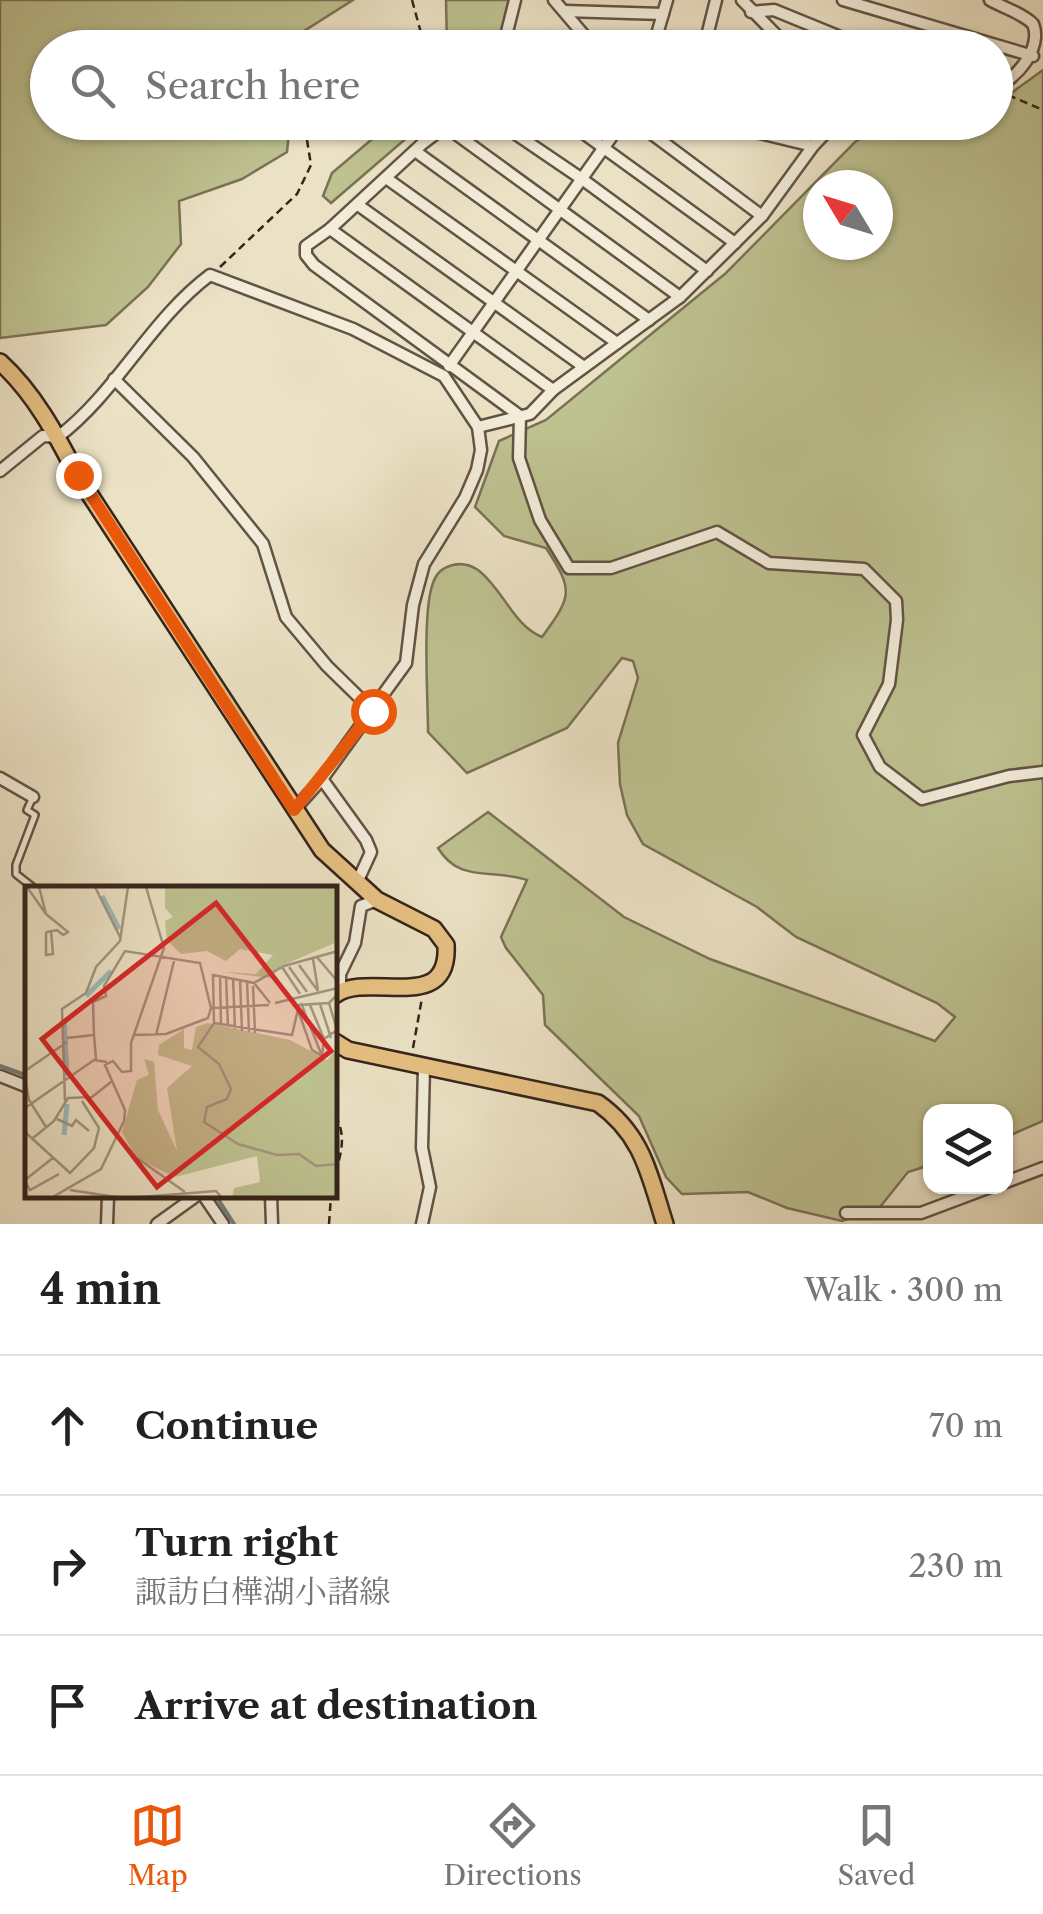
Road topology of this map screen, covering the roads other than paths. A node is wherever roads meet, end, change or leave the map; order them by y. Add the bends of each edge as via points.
1 (515, 0) edge
2 (554, 0) edge
3 (667, 0) edge
4 (716, 0) edge
5 (742, 0) edge
6 (843, 0) edge
7 (990, 0) edge
8 (564, 11) junction
9 (752, 12) junction
10 (662, 14) junction
11 (507, 30) edge
12 (580, 30) edge
13 (657, 30) edge
14 (708, 30) edge
15 (770, 30) edge
16 (823, 30) edge
17 (944, 30) edge
18 (1013, 50) edge
19 (1032, 56) junction
20 (1013, 78) edge
21 (429, 140) edge
22 (469, 140) edge
23 (525, 140) edge
24 (592, 140) edge
25 (610, 140) edge
26 (655, 140) edge
27 (788, 140) edge
28 (818, 140) edge
29 (812, 146) junction
30 (604, 149) junction
31 (416, 151) junction
32 (386, 178) junction
33 (582, 179) junction
34 (358, 204) junction
35 (560, 210) junction
36 (762, 216) junction
37 (330, 229) junction
38 (538, 240) junction
39 (734, 243) junction
40 (516, 272) junction
41 (708, 272) junction
42 (680, 297) junction
43 (494, 302) junction
44 (649, 320) junction
45 (473, 333) junction
46 (617, 343) junction
47 (0, 362) edge
48 (451, 363) junction
49 (584, 367) junction
50 (444, 376) junction
51 (114, 380) junction
52 (553, 390) junction
53 (520, 416) junction
54 (478, 428) junction
55 (58, 437) junction
56 (0, 471) edge
57 (373, 711) junction
58 (1043, 772) edge
59 (0, 778) edge
60 (322, 779) junction
61 (33, 797) joint
62 (294, 810) junction
63 (360, 876) dead end
64 (31, 886) edge
65 (377, 900) junction
66 (338, 987) edge
67 (338, 993) edge
68 (338, 1044) edge
69 (419, 1066) junction
70 (0, 1076) edge
71 (25, 1086) edge
72 (1043, 1168) edge
73 (1013, 1179) edge
74 (972, 1194) edge
75 (108, 1199) edge
76 (192, 1199) edge
77 (206, 1199) edge
78 (271, 1199) edge
79 (846, 1213) dead end
80 (107, 1224) edge
81 (157, 1224) edge
82 (223, 1224) edge
83 (272, 1224) edge
84 (422, 1224) edge
85 (665, 1224) edge

1 - 11 street
2 - 8 street
3 - 10 street
4 - 14 street
5 - 9 street
6 - 17 street
7 - 19 street via 1032,23
8 - 10 street
8 - 12 street
9 - 15 street
9 - 16 street via 774,10
10 - 13 street
18 - 19 street
19 - 20 street
21 - 31 street
22 - 35 street
23 - 33 street
24 - 30 street
25 - 30 street
26 - 36 street
27 - 29 street
28 - 29 street
29 - 36 street
30 - 33 street
30 - 39 street
31 - 32 street
31 - 38 street
32 - 34 street
32 - 40 street
33 - 35 street
33 - 41 street
34 - 37 street
34 - 43 street
35 - 38 street
35 - 42 street
36 - 39 street
37 - 45 street
37 - 48 street via 306,246 314,265
38 - 40 street
38 - 44 street
39 - 41 street
40 - 43 street
40 - 46 street
41 - 42 street
42 - 44 street
43 - 45 street
43 - 49 street
44 - 46 street
45 - 48 street
45 - 52 street
46 - 49 street
47 - 55 main road via 22,382
48 - 50 street
48 - 53 street
49 - 52 street
50 - 51 street via 352,329 210,275 158,324
50 - 54 street
51 - 55 street
51 - 57 street via 192,456 263,544 286,617
52 - 53 street
53 - 54 street
53 - 58 street via 519,458 540,520 570,568 611,568 717,532 769,563 864,569 896,601 889,684 863,736 880,767 922,799
54 - 57 street via 477,470 424,564 406,663
55 - 56 street via 43,436
55 - 62 main road
57 - 60 street
59 - 61 street
60 - 62 street
60 - 63 street via 366,840 370,852
61 - 64 lane via 27,810 35,816 16,865 16,874
62 - 65 main road via 322,850
65 - 66 street via 361,906 356,943
65 - 67 main road via 434,928 446,945 444,966 422,987 363,986
68 - 69 main road
69 - 84 street via 430,1187
69 - 85 main road via 598,1103 641,1148
70 - 71 street
72 - 73 street
74 - 79 street via 921,1213
75 - 80 street
76 - 81 street
77 - 82 street
78 - 83 street

